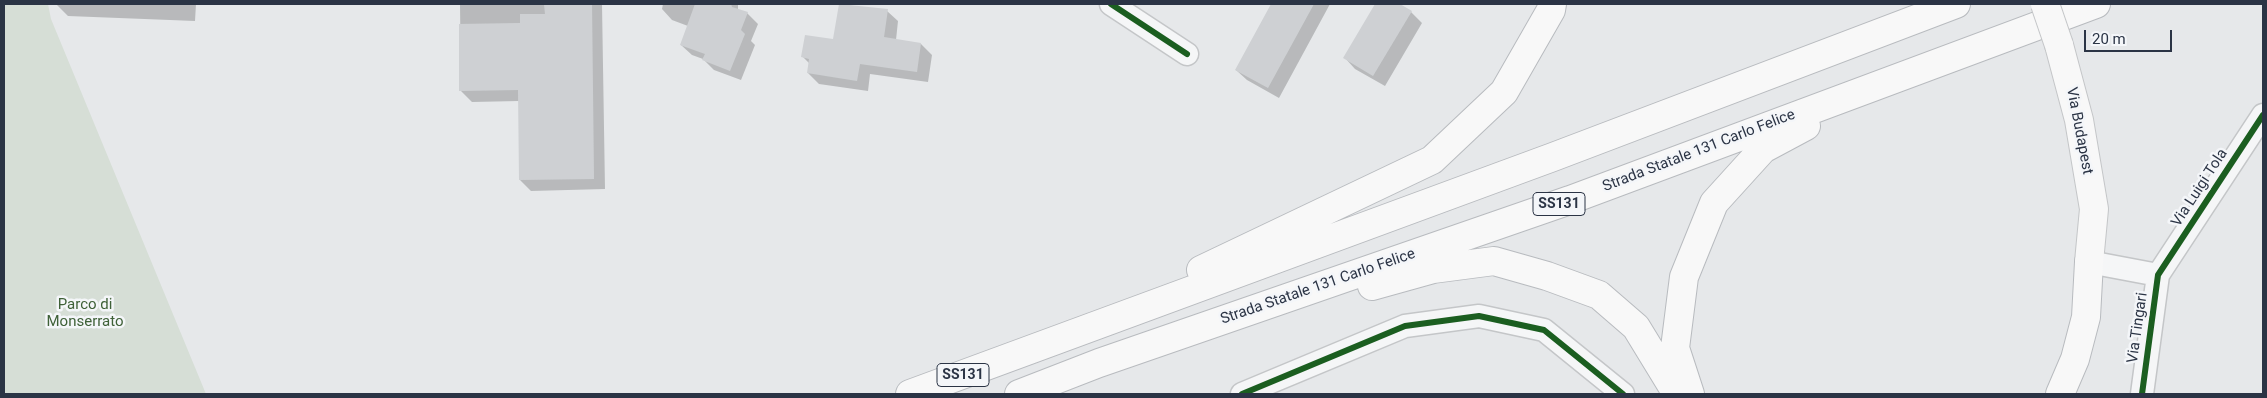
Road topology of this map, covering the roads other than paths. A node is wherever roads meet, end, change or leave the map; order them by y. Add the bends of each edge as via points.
1 (1111, 4) edge
2 (1552, 4) edge
3 (1956, 4) edge
4 (2045, 4) edge
5 (2096, 4) edge
6 (1187, 54) dead end
7 (1897, 77) junction
8 (2263, 115) edge
9 (2089, 262) junction
10 (2158, 276) junction
11 (1015, 356) junction
12 (1099, 363) junction
13 (2139, 391) edge
14 (910, 394) edge
15 (1019, 394) edge
16 (1242, 394) edge
17 (1623, 394) edge
18 (1676, 394) edge
19 (1690, 394) edge
20 (2060, 394) edge

1 - 6 street
2 - 11 main road via 1504,92 1432,160
3 - 11 main road, SS131
4 - 9 main road, Via Budapest, bridge via 2079,120 2094,209
5 - 7 main road, Strada Statale 131 Carlo Felice / SS131
7 - 12 main road, Strada Statale 131 Carlo Felice / SS131 via 1570,200
7 - 19 main road via 1763,149 1714,203 1684,278 1675,348
8 - 10 street, Via Luigi Tola
9 - 10 street, Via Tingari
9 - 20 main road, Via Budapest via 2086,317
10 - 13 street, Via Tingari
11 - 14 main road, SS131
12 - 15 main road, Strada Statale 131 Carlo Felice / SS131
12 - 18 main road via 1433,269 1494,261 1599,295 1636,327
16 - 17 street via 1405,326 1479,316 1544,330

